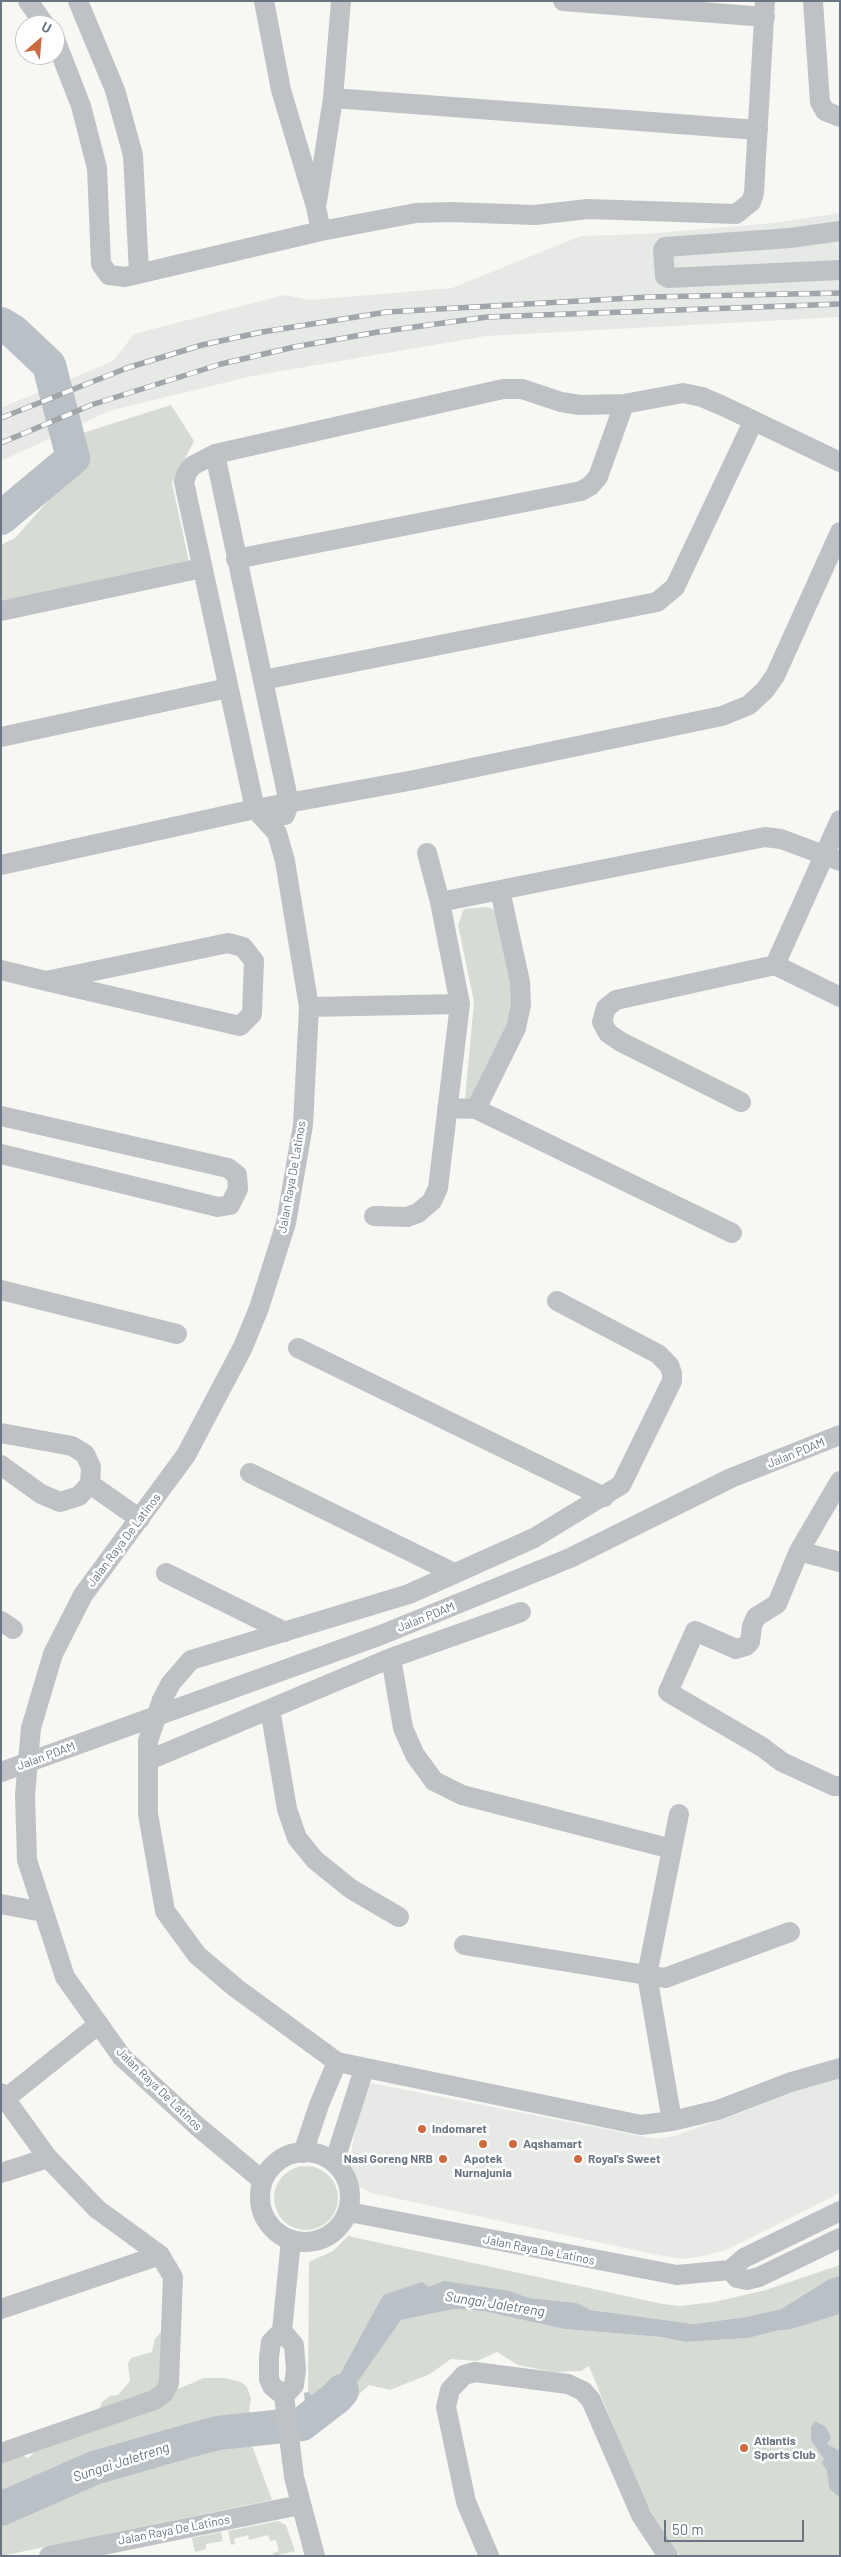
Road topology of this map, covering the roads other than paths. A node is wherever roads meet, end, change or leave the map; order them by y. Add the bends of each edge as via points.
1 (28, 1) edge
2 (78, 1) edge
3 (264, 1) edge
4 (341, 1) edge
5 (563, 1) edge
6 (813, 1) edge
7 (765, 9) edge
8 (38, 15) edge
9 (65, 65) edge
10 (333, 98) junction
11 (840, 117) edge
12 (758, 130) junction
13 (316, 207) junction
14 (321, 231) junction
15 (840, 231) edge
16 (840, 270) edge
17 (139, 273) junction
18 (624, 404) junction
19 (753, 422) junction
20 (214, 454) junction
21 (840, 462) edge
22 (840, 532) edge
23 (236, 558) junction
24 (202, 568) junction
25 (1, 611) edge
26 (263, 680) junction
27 (228, 688) junction
28 (1, 737) edge
29 (289, 803) junction
30 (255, 809) junction
31 (840, 820) edge
32 (277, 833) junction
33 (427, 852) dead end
34 (831, 857) edge
35 (1, 865) edge
36 (500, 890) junction
37 (440, 902) junction
38 (775, 966) junction
39 (1, 970) edge
40 (46, 981) junction
41 (840, 997) edge
42 (460, 1004) junction
43 (309, 1007) junction
44 (741, 1102) dead end
45 (447, 1108) junction
46 (476, 1109) junction
47 (1, 1116) edge
48 (1, 1154) edge
49 (374, 1216) dead end
50 (732, 1233) dead end
51 (1, 1290) edge
52 (557, 1301) dead end
53 (177, 1334) dead end
54 (298, 1348) dead end
55 (1, 1433) edge
56 (840, 1435) edge
57 (1, 1465) edge
58 (250, 1473) dead end
59 (840, 1481) edge
60 (90, 1484) junction
61 (604, 1497) junction
62 (140, 1519) junction
63 (799, 1552) junction
64 (840, 1562) edge
65 (166, 1573) dead end
66 (454, 1574) junction
67 (520, 1612) dead end
68 (285, 1632) junction
69 (391, 1658) junction
70 (270, 1709) junction
71 (149, 1750) junction
72 (1, 1772) edge
73 (840, 1786) edge
74 (679, 1814) dead end
75 (672, 1849) junction
76 (1, 1904) edge
77 (43, 1912) junction
78 (399, 1917) dead end
79 (790, 1932) dead end
80 (464, 1945) dead end
81 (647, 1976) junction
82 (99, 2024) junction
83 (337, 2062) junction
84 (840, 2068) edge
85 (364, 2069) junction
86 (3, 2096) edge
87 (672, 2121) junction
88 (303, 2153) junction
89 (48, 2158) junction
90 (334, 2163) junction
91 (1, 2172) edge
92 (263, 2181) junction
93 (840, 2211) edge
94 (349, 2212) junction
95 (840, 2238) edge
96 (291, 2240) junction
97 (160, 2255) junction
98 (730, 2270) junction
99 (1, 2309) edge
100 (1, 2453) edge
101 (300, 2505) junction
102 (49, 2556) edge
103 (315, 2556) edge
104 (489, 2556) edge
105 (668, 2556) edge

1 - 8 street
2 - 17 street via 115,90 133,155
3 - 13 street via 281,90
4 - 10 street
5 - 7 street
6 - 11 street via 820,102 826,111
7 - 12 street
9 - 17 street via 81,106 97,168 101,264 109,275 125,277
10 - 12 street
10 - 13 street
12 - 14 street via 754,193 751,202 736,214 588,208 535,215 416,213
13 - 14 street
14 - 17 street
15 - 16 street via 663,250 665,276 668,278
18 - 19 street via 683,393 702,397
18 - 20 street via 580,405 522,389 503,389
18 - 23 street via 598,477 581,491
19 - 21 street
19 - 26 street via 675,587 658,602
20 - 23 street
20 - 24 street via 192,466 184,482
22 - 29 street via 775,676 749,705 722,716
23 - 26 street
24 - 25 street
24 - 27 street
26 - 29 street
27 - 28 street
27 - 30 street
29 - 30 street
29 - 32 street
30 - 32 street
30 - 35 street
31 - 34 street
32 - 43 street, Jalan Raya De Latinos
33 - 37 street
34 - 36 street via 781,839 765,837
34 - 38 street
36 - 37 street
36 - 46 street via 520,982 521,1005 516,1028
37 - 42 street
38 - 41 street
38 - 44 street via 616,1000 606,1008 602,1022 608,1033 621,1042
39 - 40 street
40 - 40 street via 240,1026 252,1014 254,961 243,947 228,943
42 - 43 street
42 - 45 street
43 - 62 street, Jalan Raya De Latinos via 303,1125 286,1223 262,1298 227,1382 191,1447
45 - 46 street
45 - 49 street via 438,1188 432,1201 418,1213 407,1217
46 - 50 street
47 - 48 street via 228,1168 237,1176 238,1189 230,1205 218,1207
51 - 53 street
52 - 61 street via 658,1354 672,1373 672,1380 626,1477 621,1485
54 - 61 street
55 - 60 street via 72,1446 85,1454 91,1467
56 - 72 street, Jalan PDAM via 731,1478 570,1558 381,1635
57 - 60 street via 41,1494 60,1502 79,1496
58 - 66 street
59 - 63 street
60 - 62 street
61 - 66 street via 534,1538
62 - 77 street, Jalan Raya De Latinos, bridge via 83,1595 53,1654 31,1728 25,1795 27,1860
63 - 64 street
63 - 73 street via 777,1604 756,1617 750,1642 736,1648 695,1631 668,1692 782,1762
65 - 68 street
66 - 68 street via 409,1594
67 - 69 street
68 - 71 street, bridge via 190,1660 162,1700
69 - 70 street
69 - 75 street via 403,1728 415,1755 434,1781 462,1795
70 - 71 street
70 - 78 street via 287,1809 297,1838 315,1860 350,1889
71 - 83 street via 148,1814 165,1912 197,1955 236,1988
74 - 75 street
75 - 81 street
76 - 77 street
77 - 82 street, Jalan Raya De Latinos via 65,1977
79 - 81 street via 682,1973 665,1978
80 - 81 street
81 - 87 street
82 - 86 street
82 - 92 street, Jalan Raya De Latinos via 122,2057
83 - 85 street
83 - 88 street
84 - 87 street via 790,2082 718,2110
85 - 87 street via 641,2125
85 - 90 street
86 - 89 street
88 - 90 street via 313,2152
88 - 92 street via 283,2158 270,2168
89 - 91 street
89 - 97 street via 97,2209
90 - 94 street via 348,2181 351,2196
92 - 96 street via 261,2211 278,2234
93 - 98 street via 744,2258
94 - 96 street via 332,2235 305,2243
94 - 98 street, Jalan Raya De Latinos via 662,2274
95 - 98 street, Jalan Raya De Latinos via 759,2277 737,2278
96 - 101 street via 282,2331 270,2346 270,2379 272,2386 284,2396 289,2450
97 - 99 street
97 - 100 street via 173,2277 170,2384 164,2393 154,2400
101 - 102 street, Jalan Raya De Latinos
101 - 103 street
104 - 105 street via 466,2502 446,2407 450,2390 464,2375 475,2372 568,2384 583,2391 591,2400 641,2515

